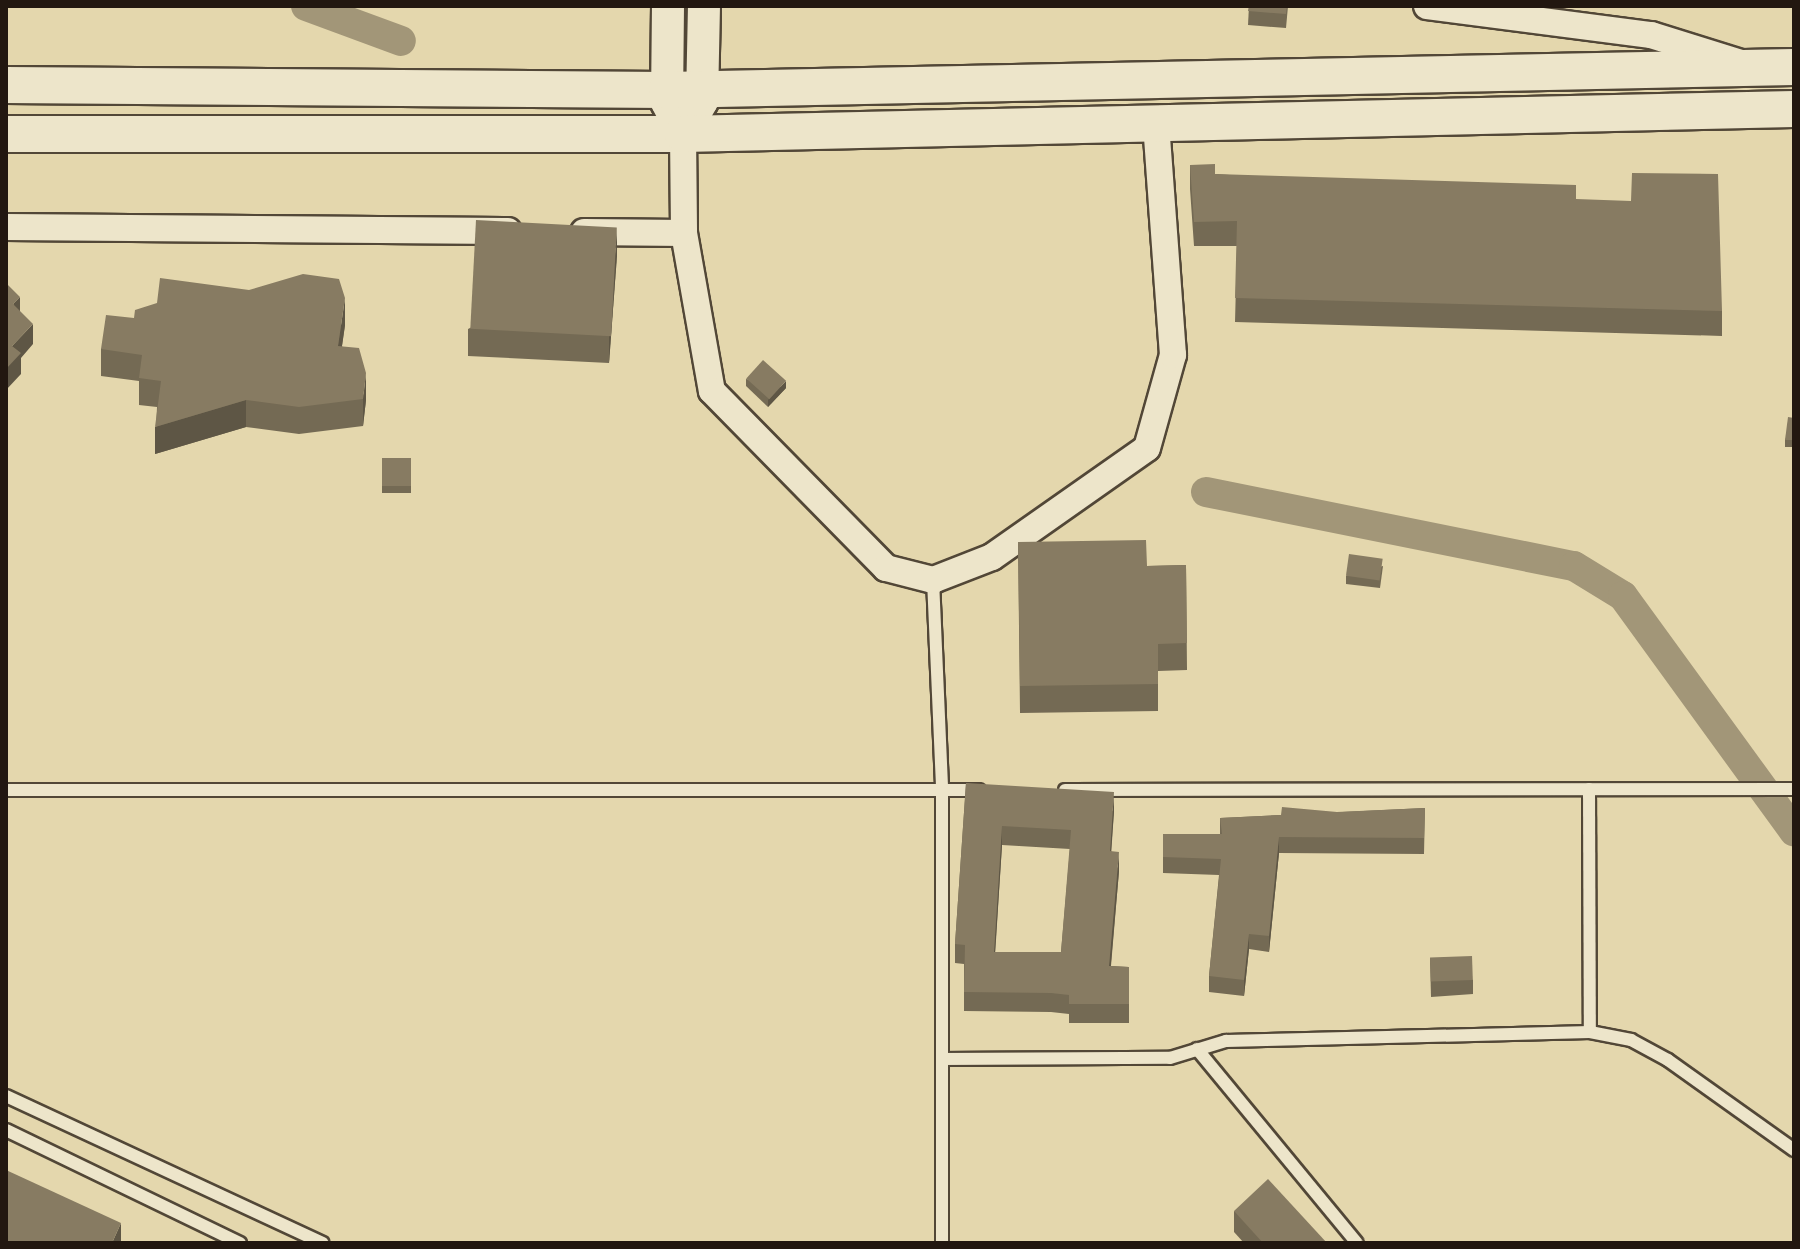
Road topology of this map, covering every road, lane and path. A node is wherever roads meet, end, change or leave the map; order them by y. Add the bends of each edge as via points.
1 (668, 6) edge
2 (704, 6) edge
3 (1427, 6) edge
4 (1777, 69) edge
5 (6, 85) edge
6 (704, 88) junction
7 (667, 90) junction
8 (1794, 109) edge
9 (1156, 123) junction
10 (6, 134) edge
11 (683, 134) junction
12 (6, 227) edge
13 (684, 233) junction
14 (933, 580) junction
15 (1589, 789) junction
16 (1794, 789) edge
17 (6, 790) edge
18 (942, 790) junction
19 (990, 790) edge
20 (1053, 790) edge
21 (1590, 1032) junction
22 (1197, 1049) junction
23 (942, 1059) junction
24 (6, 1096) edge
25 (6, 1130) edge
26 (1794, 1150) edge
27 (240, 1243) edge
28 (323, 1243) edge
29 (942, 1243) edge
30 (1357, 1243) edge

1 - 7 street
2 - 6 street
3 - 4 street via 1651,35
4 - 6 main road
5 - 7 main road
6 - 7 main road
6 - 11 street via 698,113
7 - 11 street via 670,114
8 - 9 main road
9 - 11 main road
9 - 14 street via 1173,355 1147,448 992,557
10 - 11 main road
11 - 13 street
12 - 13 street
13 - 14 street via 712,391 886,568
14 - 18 lane
15 - 16 lane
15 - 20 lane
15 - 21 lane
17 - 18 lane
18 - 19 lane
18 - 23 lane
21 - 22 lane via 1226,1041
21 - 26 lane via 1631,1040 1668,1060
22 - 23 lane via 1170,1058
22 - 30 lane
23 - 29 lane
24 - 28 lane
25 - 27 lane

